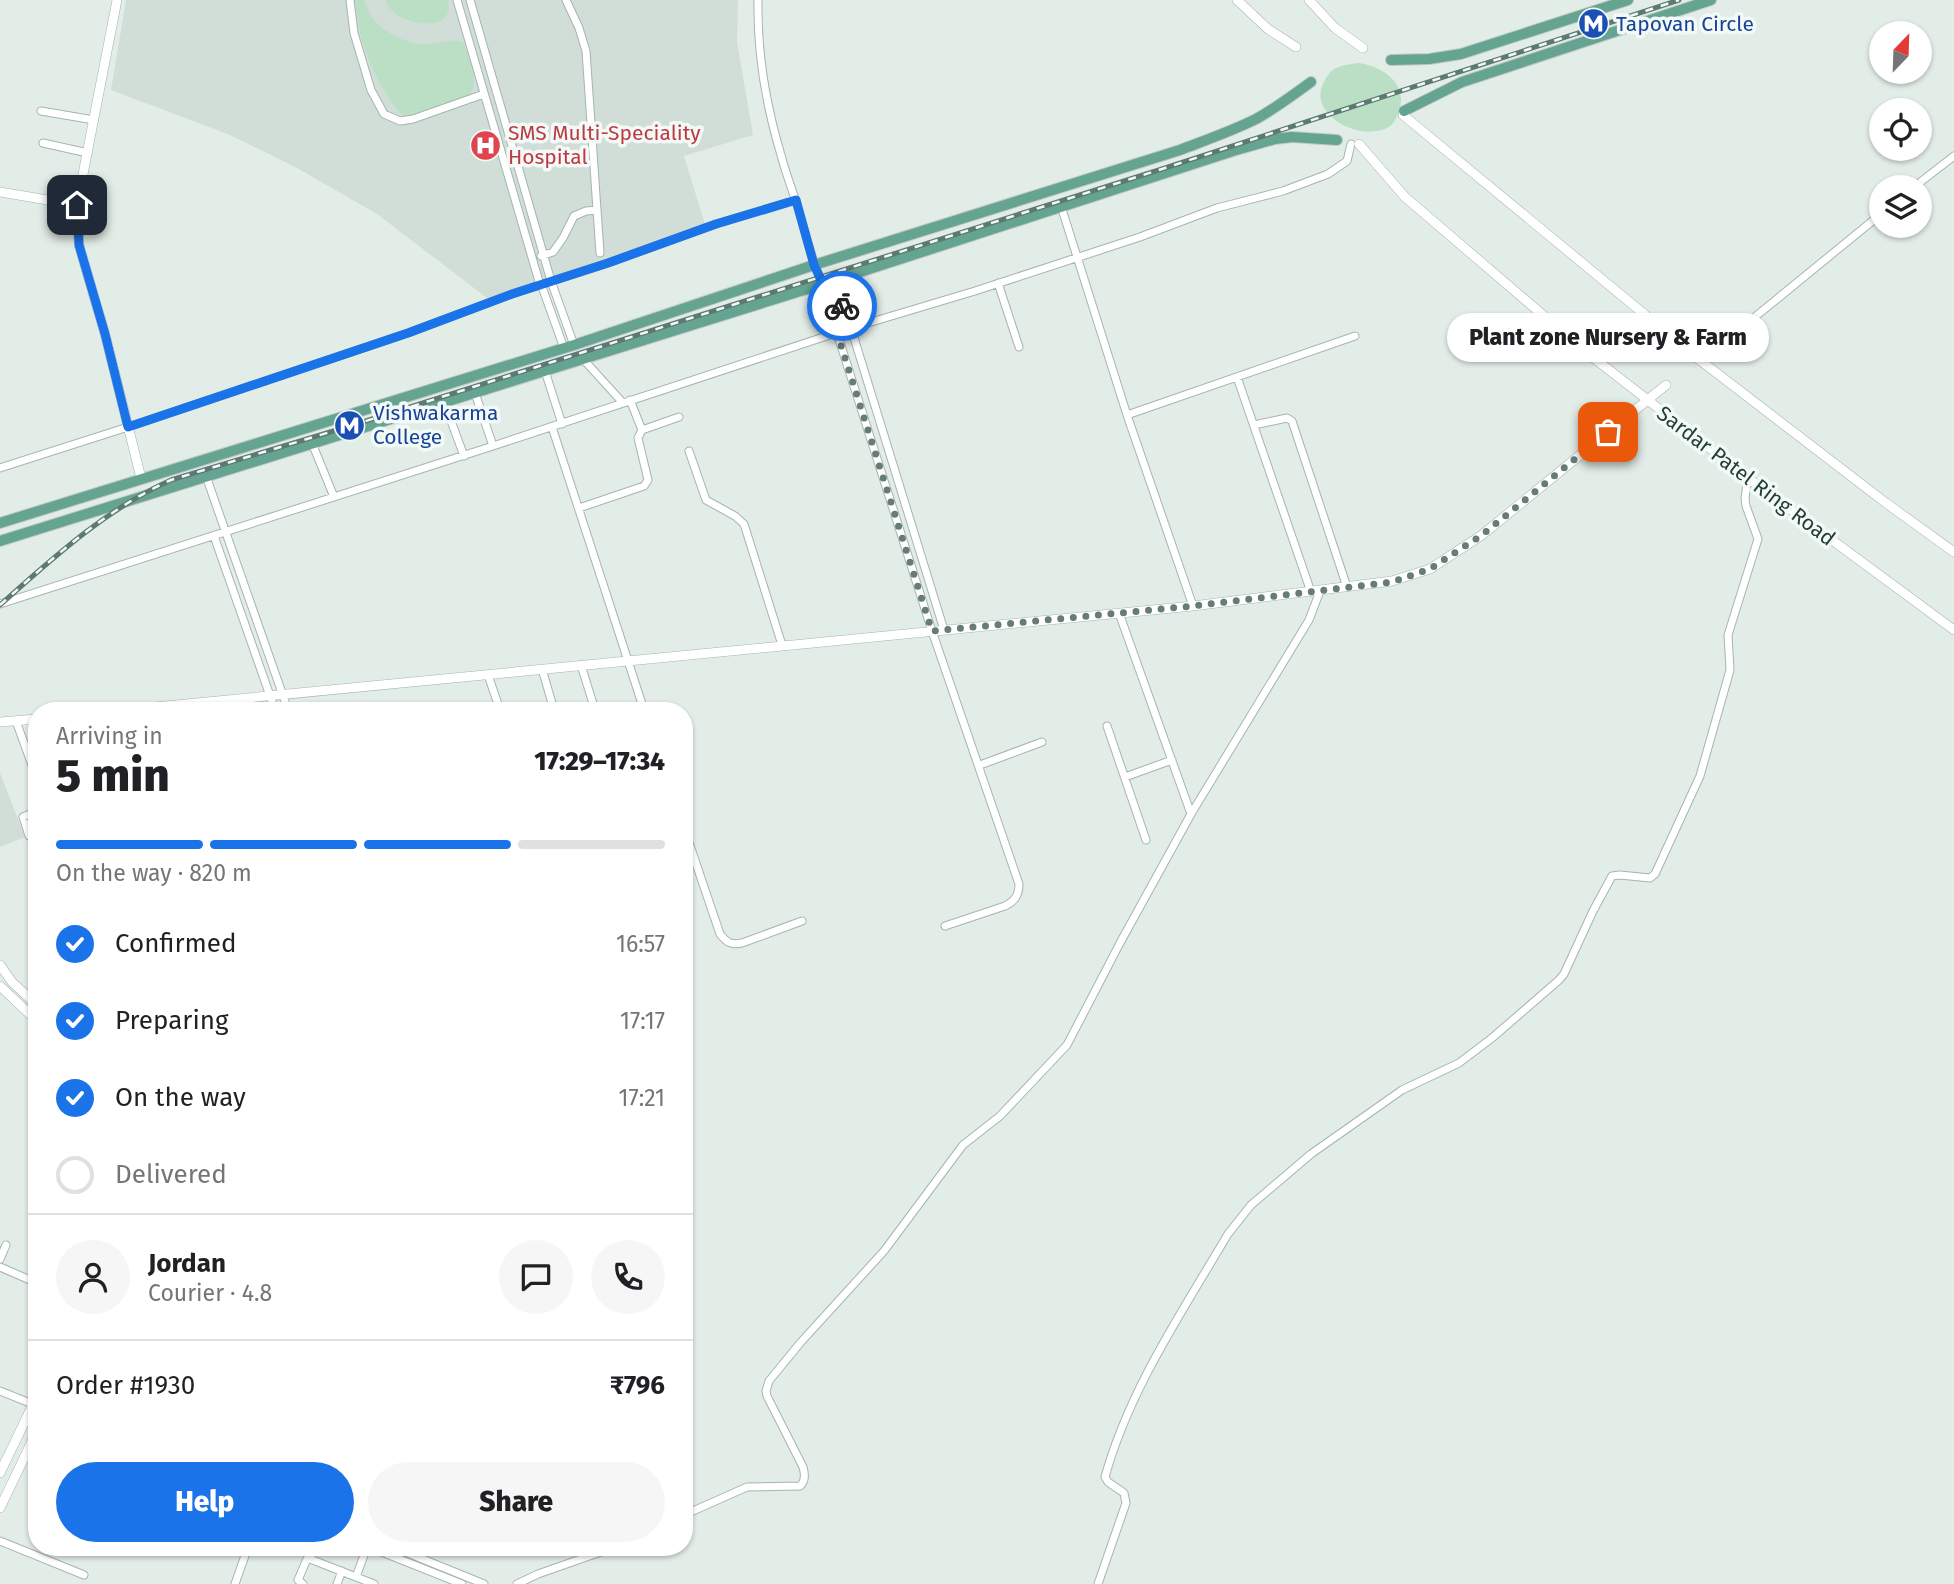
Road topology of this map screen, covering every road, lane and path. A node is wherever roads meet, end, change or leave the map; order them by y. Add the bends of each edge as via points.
1 (117, 0) edge
2 (350, 0) edge
3 (457, 0) edge
4 (470, 0) edge
5 (566, 0) edge
6 (758, 0) edge
7 (1237, 0) edge
8 (1309, 0) edge
9 (1628, 0) edge
10 (1711, 0) edge
11 (1610, 3) edge
12 (475, 17) junction
13 (463, 21) junction
14 (1296, 47) dead end
15 (1363, 48) dead end
16 (1391, 60) dead end
17 (1311, 82) dead end
18 (484, 94) junction
19 (41, 111) dead end
20 (1404, 113) joint
21 (94, 120) junction
22 (1337, 140) dead end
23 (43, 143) dead end
24 (1355, 144) joint
25 (88, 153) junction
26 (1954, 156) edge
27 (1929, 175) edge
28 (0, 192) edge
29 (796, 200) junction
30 (77, 205) junction
31 (1061, 206) junction
32 (597, 210) junction
33 (1869, 224) edge
34 (600, 253) dead end
35 (543, 255) junction
36 (1078, 257) junction
37 (533, 259) junction
38 (814, 265) junction
39 (835, 280) junction
40 (551, 281) junction
41 (998, 283) junction
42 (823, 284) junction
43 (541, 285) junction
44 (850, 329) junction
45 (837, 333) junction
46 (1355, 336) dead end
47 (569, 346) junction
48 (1019, 347) dead end
49 (583, 359) junction
50 (1701, 361) junction
51 (545, 371) junction
52 (1237, 377) junction
53 (1666, 385) dead end
54 (475, 393) junction
55 (1647, 400) junction
56 (444, 402) junction
57 (626, 402) junction
58 (1127, 415) junction
59 (679, 417) dead end
60 (562, 424) junction
61 (1254, 425) junction
62 (128, 427) junction
63 (552, 427) junction
64 (642, 430) junction
65 (312, 443) junction
66 (493, 446) junction
67 (689, 451) dead end
68 (464, 456) junction
69 (0, 468) edge
70 (206, 476) junction
71 (141, 478) junction
72 (1748, 478) junction
73 (334, 497) junction
74 (579, 508) junction
75 (0, 523) edge
76 (227, 532) junction
77 (214, 536) junction
78 (0, 541) edge
79 (1954, 552) edge
80 (1347, 587) junction
81 (1315, 591) junction
82 (0, 604) edge
83 (1193, 606) junction
84 (1119, 613) junction
85 (944, 630) junction
86 (1954, 630) edge
87 (932, 631) junction
88 (782, 645) junction
89 (627, 661) junction
90 (581, 665) junction
91 (542, 669) junction
92 (488, 675) junction
93 (282, 695) junction
94 (270, 696) junction
95 (207, 702) edge
96 (272, 702) edge
97 (285, 702) edge
98 (497, 702) edge
99 (552, 702) edge
100 (592, 702) edge
101 (641, 702) edge
102 (28, 720) edge
103 (16, 721) junction
104 (0, 722) edge
105 (1107, 726) dead end
106 (1042, 742) dead end
107 (28, 754) edge
108 (1172, 760) junction
109 (980, 765) junction
110 (1125, 777) junction
111 (1191, 814) junction
112 (28, 815) edge
113 (28, 831) edge
114 (1146, 840) dead end
115 (693, 854) edge
116 (802, 921) dead end
117 (944, 926) dead end
118 (0, 965) edge
119 (12, 982) junction
120 (1, 991) edge
121 (28, 997) edge
122 (28, 1014) edge
123 (6, 1245) dead end
124 (0, 1259) edge
125 (0, 1267) edge
126 (28, 1279) edge
127 (0, 1391) edge
128 (28, 1400) edge
129 (28, 1416) edge
130 (28, 1450) edge
131 (0, 1474) edge
132 (0, 1508) edge
133 (693, 1511) edge
134 (0, 1541) edge
135 (28, 1552) edge
136 (37, 1556) edge
137 (245, 1556) edge
138 (311, 1556) edge
139 (364, 1556) edge
140 (391, 1556) edge
141 (414, 1556) edge
142 (589, 1556) edge
143 (310, 1559) junction
144 (342, 1571) junction
145 (84, 1575) dead end
146 (356, 1577) junction
147 (475, 1582) edge
148 (235, 1584) edge
149 (303, 1584) edge
150 (337, 1584) edge
151 (374, 1584) edge
152 (462, 1584) edge
153 (485, 1584) edge
154 (517, 1584) edge
155 (1098, 1584) edge

1 - 21 street
2 - 18 street via 354,33 371,90 384,114 400,121 413,119
3 - 13 street
4 - 12 street
5 - 32 street via 586,51
6 - 29 street via 768,108
7 - 14 street
8 - 15 street via 1335,28
9 - 11 main road
10 - 20 main road via 1462,82
11 - 16 main road via 1461,54
12 - 13 street
12 - 35 street
13 - 18 street
17 - 38 main road via 1255,119 1180,150
18 - 37 street
19 - 21 street
20 - 50 street
21 - 25 street
22 - 31 main road via 1275,139
23 - 25 street
24 - 36 street via 1347,161 1328,174
24 - 55 street, Sardar Patel Ring Road via 1405,197
25 - 30 street
26 - 27 street
28 - 30 street
29 - 38 street
29 - 40 street
30 - 62 street via 79,245
31 - 36 street
31 - 39 main road
32 - 34 street
32 - 35 street via 574,216 553,252
33 - 50 street
35 - 37 street
35 - 40 street
36 - 41 street
36 - 58 street
37 - 43 street
38 - 42 street
38 - 47 main road
39 - 42 main road
39 - 44 street
40 - 43 street
40 - 47 street
41 - 44 street
41 - 48 street
42 - 49 main road
43 - 47 street
43 - 62 street
44 - 45 street
44 - 85 street
45 - 57 street
45 - 87 street
46 - 52 street
47 - 71 main road
49 - 51 main road
49 - 57 street
50 - 79 street
51 - 54 main road
51 - 60 street
52 - 58 street
52 - 61 street
53 - 55 street
54 - 56 main road
54 - 66 street
55 - 72 street, Sardar Patel Ring Road
55 - 80 street via 1450,557 1392,582
56 - 65 main road
56 - 68 street
57 - 60 street
57 - 64 street
58 - 83 street
59 - 64 street
60 - 63 street
61 - 80 street via 1287,418 1292,421
61 - 81 street
62 - 69 street
62 - 71 street
63 - 66 street
63 - 74 street
64 - 74 street via 638,438 647,483
65 - 70 main road
65 - 73 street
66 - 68 street
67 - 88 street via 706,499 744,524
68 - 73 street
70 - 76 street
70 - 78 main road
71 - 75 main road
72 - 86 street, Sardar Patel Ring Road
72 - 155 street via 1746,506 1758,539 1728,635 1730,670 1700,776 1655,874 1650,878 1612,876 1559,980 1459,1063 1402,1090 1311,1154 1238,1220 1151,1365 1126,1421 1105,1477 1124,1493 1126,1503
73 - 76 street
74 - 89 street
76 - 77 street
76 - 93 street
77 - 82 street
77 - 94 street
80 - 81 street
81 - 83 street
81 - 111 street via 1309,620
83 - 84 street
84 - 85 street
84 - 108 street
85 - 87 street
87 - 88 street
87 - 109 street
88 - 89 street
89 - 90 street
89 - 101 street
90 - 91 street
90 - 100 street
91 - 92 street
91 - 99 street
92 - 93 street
92 - 98 street
93 - 94 street
93 - 97 street
94 - 95 street
94 - 96 street
102 - 103 street
103 - 104 street
103 - 107 street
105 - 110 street
106 - 109 street
108 - 110 street
108 - 111 street
109 - 117 street via 1019,891 1005,906
110 - 114 street
111 - 133 street via 1067,1045 1000,1116 963,1145 884,1251 769,1381 767,1396 803,1467 803,1484 747,1487
112 - 113 street via 23,817
115 - 116 street via 725,941 742,943
118 - 119 street
119 - 120 street
119 - 121 street
120 - 122 street
123 - 124 street
125 - 126 street
127 - 128 street
129 - 131 street
130 - 132 street
134 - 135 street
136 - 145 street
137 - 148 street
138 - 143 street
139 - 146 street
140 - 152 street
141 - 147 street
142 - 154 street
143 - 144 street
143 - 149 street via 305,1560 298,1580
144 - 146 street
144 - 150 street
146 - 151 street
147 - 153 street

